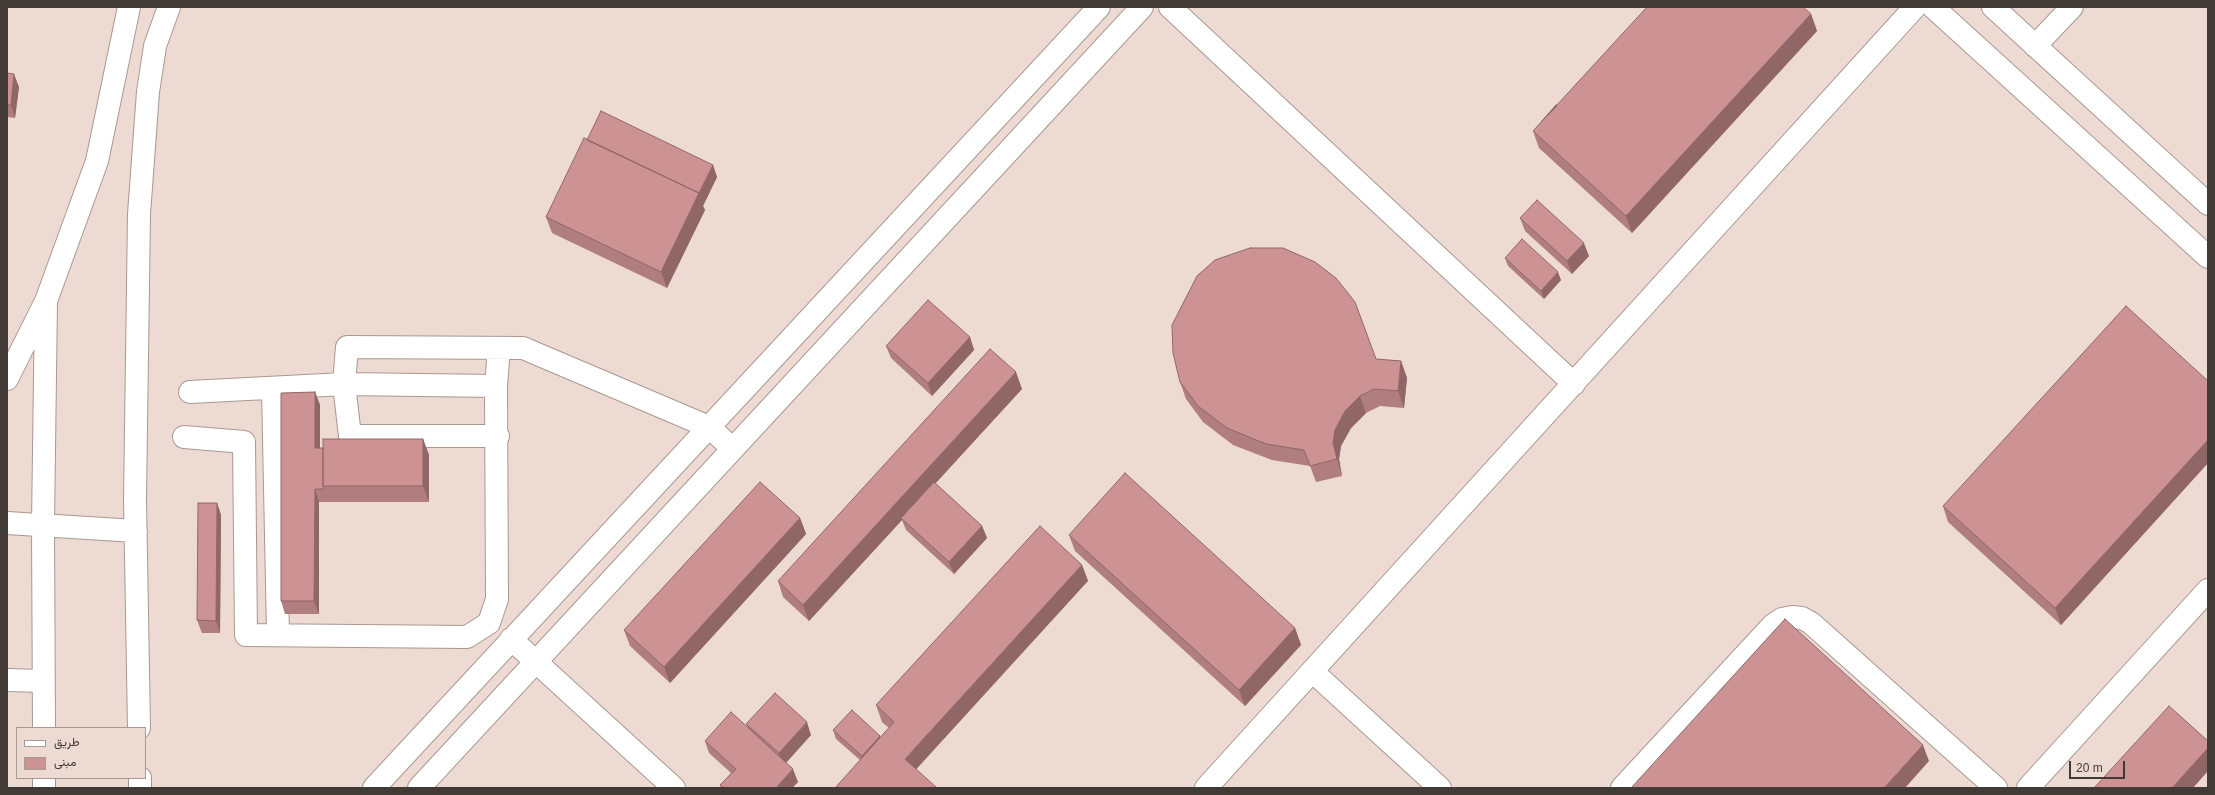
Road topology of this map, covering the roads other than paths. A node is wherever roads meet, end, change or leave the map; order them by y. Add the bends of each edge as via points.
1 (129, 7) edge
2 (169, 7) edge
3 (1099, 7) edge
4 (1142, 7) edge
5 (1170, 7) edge
6 (1916, 7) edge
7 (1933, 7) edge
8 (1993, 7) edge
9 (2072, 7) edge
10 (2035, 46) junction
11 (2208, 204) edge
12 (2208, 257) edge
13 (46, 301) junction
14 (499, 348) junction
15 (7, 379) edge
16 (344, 384) junction
17 (1574, 384) junction
18 (496, 386) junction
19 (273, 388) junction
20 (190, 392) dead end
21 (709, 427) junction
22 (498, 436) junction
23 (184, 437) dead end
24 (733, 449) junction
25 (7, 523) edge
26 (43, 525) junction
27 (136, 531) junction
28 (2208, 590) edge
29 (278, 634) junction
30 (511, 639) junction
31 (537, 661) junction
32 (1312, 671) junction
33 (7, 680) edge
34 (44, 681) junction
35 (44, 727) edge
36 (139, 727) edge
37 (374, 788) edge
38 (419, 788) edge
39 (674, 788) edge
40 (1206, 788) edge
41 (1440, 788) edge
42 (1622, 788) edge
43 (1996, 788) edge
44 (2028, 788) edge

1 - 13 street via 97,160
2 - 27 street via 155,46 148,92 138,214
3 - 21 street
4 - 24 street
5 - 17 street
6 - 17 street
7 - 12 street
8 - 10 street
9 - 10 street
10 - 11 street
13 - 15 street
13 - 26 street
14 - 16 street via 347,347
14 - 18 street
14 - 21 street via 523,348
16 - 18 street
16 - 19 street
16 - 22 street via 350,436
17 - 32 street
18 - 22 street
19 - 20 street
19 - 29 street
21 - 24 street
21 - 30 street
22 - 29 street via 497,599 489,623 466,637
23 - 29 street via 244,442 246,635
24 - 31 street
25 - 26 street
26 - 27 street
26 - 34 street
27 - 36 street
28 - 44 street
30 - 31 street
30 - 37 street
31 - 38 street
31 - 39 street
32 - 40 street
32 - 41 street
33 - 34 street
34 - 35 street
42 - 43 street via 1773,625 1782,619 1792,617 1802,618 1811,623

